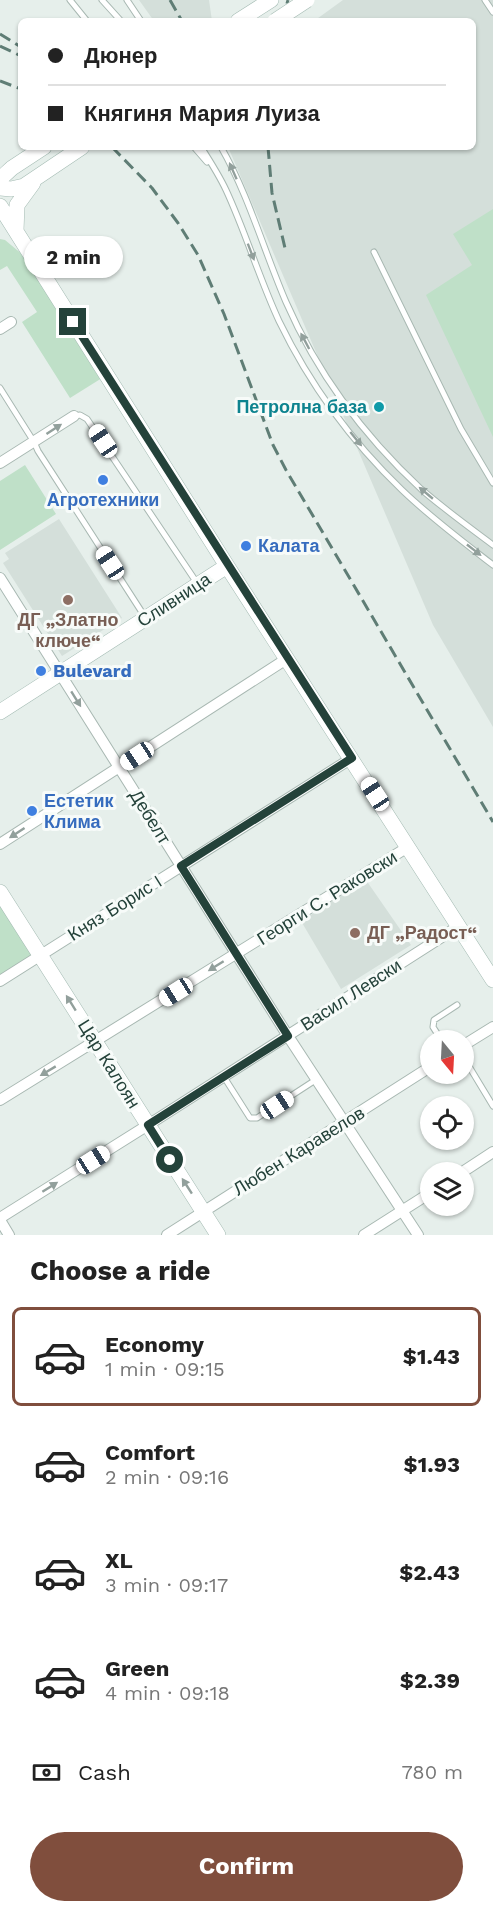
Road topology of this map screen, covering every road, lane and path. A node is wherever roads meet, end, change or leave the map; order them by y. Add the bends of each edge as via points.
1 (70, 0) edge
2 (102, 0) edge
3 (129, 0) edge
4 (271, 0) edge
5 (307, 0) edge
6 (485, 0) edge
7 (493, 12) edge
8 (85, 18) edge
9 (118, 18) edge
10 (139, 18) edge
11 (243, 18) edge
12 (279, 18) edge
13 (39, 150) edge
14 (77, 150) edge
15 (197, 150) edge
16 (203, 150) edge
17 (222, 150) edge
18 (220, 177) junction
19 (37, 178) junction
20 (0, 179) edge
21 (0, 188) edge
22 (0, 206) edge
23 (0, 222) edge
24 (17, 234) junction
25 (374, 252) dead end
26 (11, 322) dead end
27 (0, 329) edge
28 (0, 388) edge
29 (74, 416) joint
30 (34, 442) junction
31 (0, 464) edge
32 (493, 483) edge
33 (493, 545) edge
34 (493, 565) edge
35 (227, 566) junction
36 (0, 580) edge
37 (198, 585) junction
38 (146, 619) junction
39 (288, 658) junction
40 (60, 674) junction
41 (0, 712) edge
42 (352, 758) junction
43 (119, 767) junction
44 (0, 844) edge
45 (408, 847) junction
46 (181, 866) junction
47 (0, 892) edge
48 (459, 926) junction
49 (236, 954) junction
50 (40, 956) junction
51 (493, 980) edge
52 (0, 981) edge
53 (457, 1005) dead end
54 (493, 1027) edge
55 (435, 1030) edge
56 (288, 1036) junction
57 (474, 1039) edge
58 (95, 1042) junction
59 (420, 1074) edge
60 (474, 1075) edge
61 (224, 1077) junction
62 (317, 1079) junction
63 (0, 1100) edge
64 (493, 1106) edge
65 (344, 1123) junction
66 (148, 1125) junction
67 (493, 1152) edge
68 (474, 1164) edge
69 (420, 1200) edge
70 (403, 1211) junction
71 (204, 1212) junction
72 (0, 1219) edge
73 (9, 1235) edge
74 (167, 1235) edge
75 (218, 1235) edge
76 (364, 1235) edge
77 (418, 1235) edge

1 - 8 lane
2 - 9 lane
3 - 10 lane
4 - 11 main road
5 - 12 main road, bridge
6 - 7 lane
13 - 20 main road
14 - 19 main road
15 - 18 lane
16 - 18 lane
33 -> 17 lane via 402,471 348,408 324,373 286,302
18 -> 34 lane via 267,295 314,382 357,441 403,492
19 - 21 main road via 24,186
19 - 24 main road via 17,205
22 - 24 main road
23 - 24 main road
24 - 35 main road
25 - 32 lane via 461,429
26 - 27 street
28 - 30 lane
30 -> 29 street
29 - 37 lane via 91,423
30 - 31 street
30 - 38 lane
35 - 37 main road, Сливница
35 - 39 main road
36 - 40 street, Дебелт
37 - 38 main road, Сливница
38 - 40 main road, Сливница
39 - 42 main road
39 - 43 street
40 - 41 main road, Сливница
40 -> 43 street, Дебелт
42 - 45 main road
42 - 46 street, Княз Борис I
43 -> 44 street
43 - 46 street, Дебелт
45 - 48 main road
45 - 49 street, Георги С. Раковски
46 - 49 street, Дебелт
46 - 50 street, Княз Борис I
47 - 50 main road, Цар Калоян
48 - 51 main road
48 - 56 street, Васил Левски
49 - 56 street, Дебелт
49 -> 58 street, Георги С. Раковски
50 - 52 street, Княз Борис I
58 -> 50 main road, Цар Калоян
53 - 55 lane via 434,1020
54 - 57 street
56 - 61 street, Васил Левски
56 - 62 street, Дебелт
58 -> 63 street, Георги С. Раковски
58 - 66 main road, Цар Калоян
59 - 65 street, Любен Каравелов
60 - 64 lane
61 - 62 lane via 250,1118 257,1118
61 - 66 street, Васил Левски
62 - 65 street, Дебелт
65 - 70 street, Дебелт
65 - 71 street, Любен Каравелов
71 -> 66 main road, Цар Калоян
72 -> 66 street, Васил Левски
67 - 68 street
69 - 70 street
70 - 76 street
70 - 77 street, Дебелт
71 - 74 street, Любен Каравелов
71 - 75 main road, Цар Калоян
72 - 73 street

